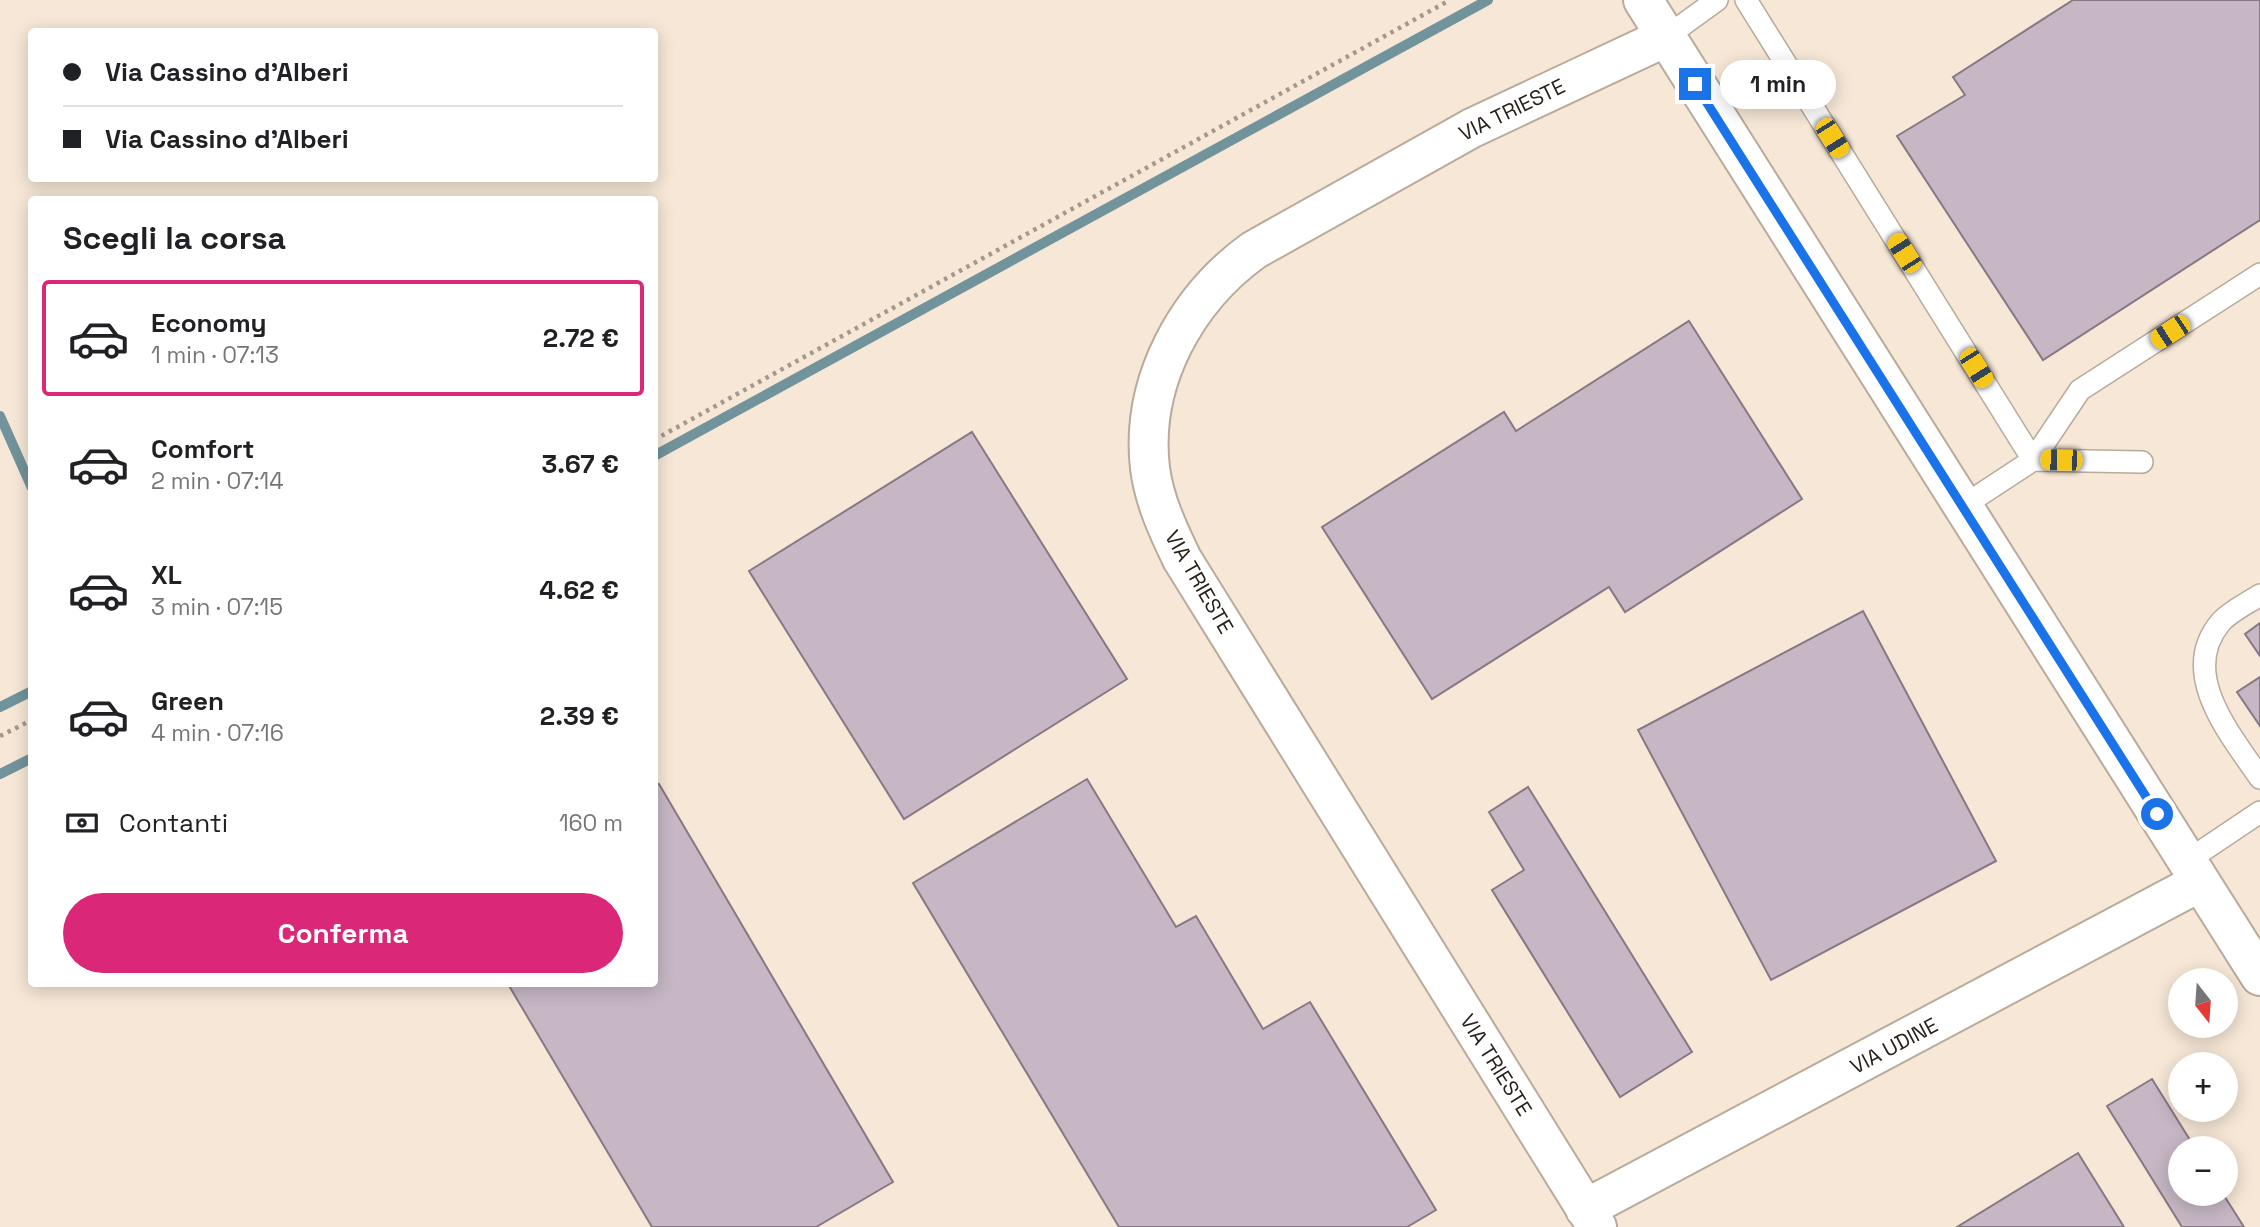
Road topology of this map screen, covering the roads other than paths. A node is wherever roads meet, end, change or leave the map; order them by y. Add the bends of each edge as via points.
1 (1643, 0) edge
2 (1717, 0) edge
3 (1746, 0) edge
4 (1666, 37) junction
5 (2260, 274) edge
6 (2034, 460) junction
7 (2142, 462) dead end
8 (1963, 506) junction
9 (2260, 595) edge
10 (2260, 778) edge
11 (2260, 812) edge
12 (2194, 871) junction
13 (2260, 976) edge
14 (1591, 1218) edge

1 - 4 street
2 - 4 lane
3 - 6 lane
4 - 8 street
4 - 14 street, VIA TRIESTE via 1472,128 1226,270 1201,296 1177,336 1152,414 1150,467 1165,523 1182,559
5 - 6 lane via 2080,390
6 - 7 lane
6 - 8 lane
8 - 12 street
9 - 10 lane via 2220,622 2206,649 2205,675 2216,712
11 - 12 lane
12 - 13 street
12 - 14 street, VIA UDINE via 2171,900

